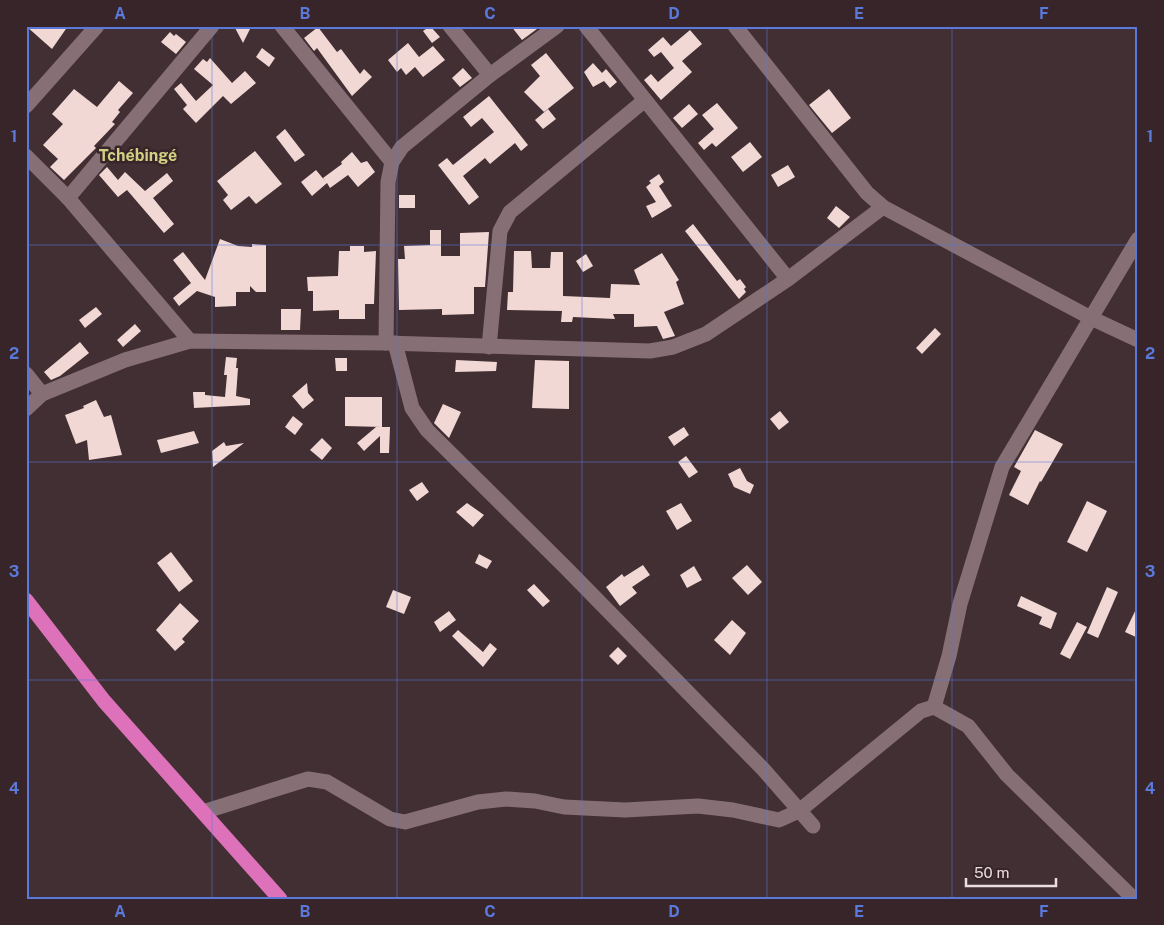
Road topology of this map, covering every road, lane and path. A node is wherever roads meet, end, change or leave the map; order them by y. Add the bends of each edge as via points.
1 (97, 26) edge
2 (212, 26) edge
3 (282, 26) edge
4 (450, 26) edge
5 (557, 26) edge
6 (586, 26) edge
7 (735, 26) edge
8 (490, 75) junction
9 (645, 100) junction
10 (26, 106) edge
11 (26, 156) edge
12 (392, 162) junction
13 (68, 198) junction
14 (883, 207) junction
15 (1138, 239) edge
16 (788, 279) junction
17 (1091, 318) junction
18 (1138, 340) edge
19 (190, 341) junction
20 (390, 343) junction
21 (489, 347) junction
22 (26, 374) edge
23 (42, 394) junction
24 (26, 409) edge
25 (26, 600) edge
26 (934, 706) junction
27 (799, 811) junction
28 (203, 812) junction
29 (813, 826) dead end
30 (273, 895) edge
31 (1134, 899) edge

1 - 10 street
2 - 13 street
3 - 12 street
4 - 8 street
5 - 8 street
6 - 9 street
7 - 14 street via 867,193
8 - 12 street via 402,147
9 - 16 street
9 - 21 street via 504,220 500,231
11 - 13 street
12 - 20 street via 388,182
13 - 19 street
14 - 16 street
14 - 17 street
15 - 17 street
16 - 21 street via 706,334 673,347 650,351
17 - 18 street
17 - 26 street via 1002,467 960,604 950,656
19 - 20 street
19 - 23 street via 125,360
20 - 21 street
20 - 27 street via 412,408 427,430 574,576
22 - 23 street
23 - 24 street
25 - 28 highway via 104,701
26 - 27 street via 921,711
26 - 31 street via 968,726 1007,775
27 - 28 street via 778,820 698,806 625,810 564,807 506,799 478,802 405,822 390,819 327,782 308,779
27 - 29 street
28 - 30 highway

